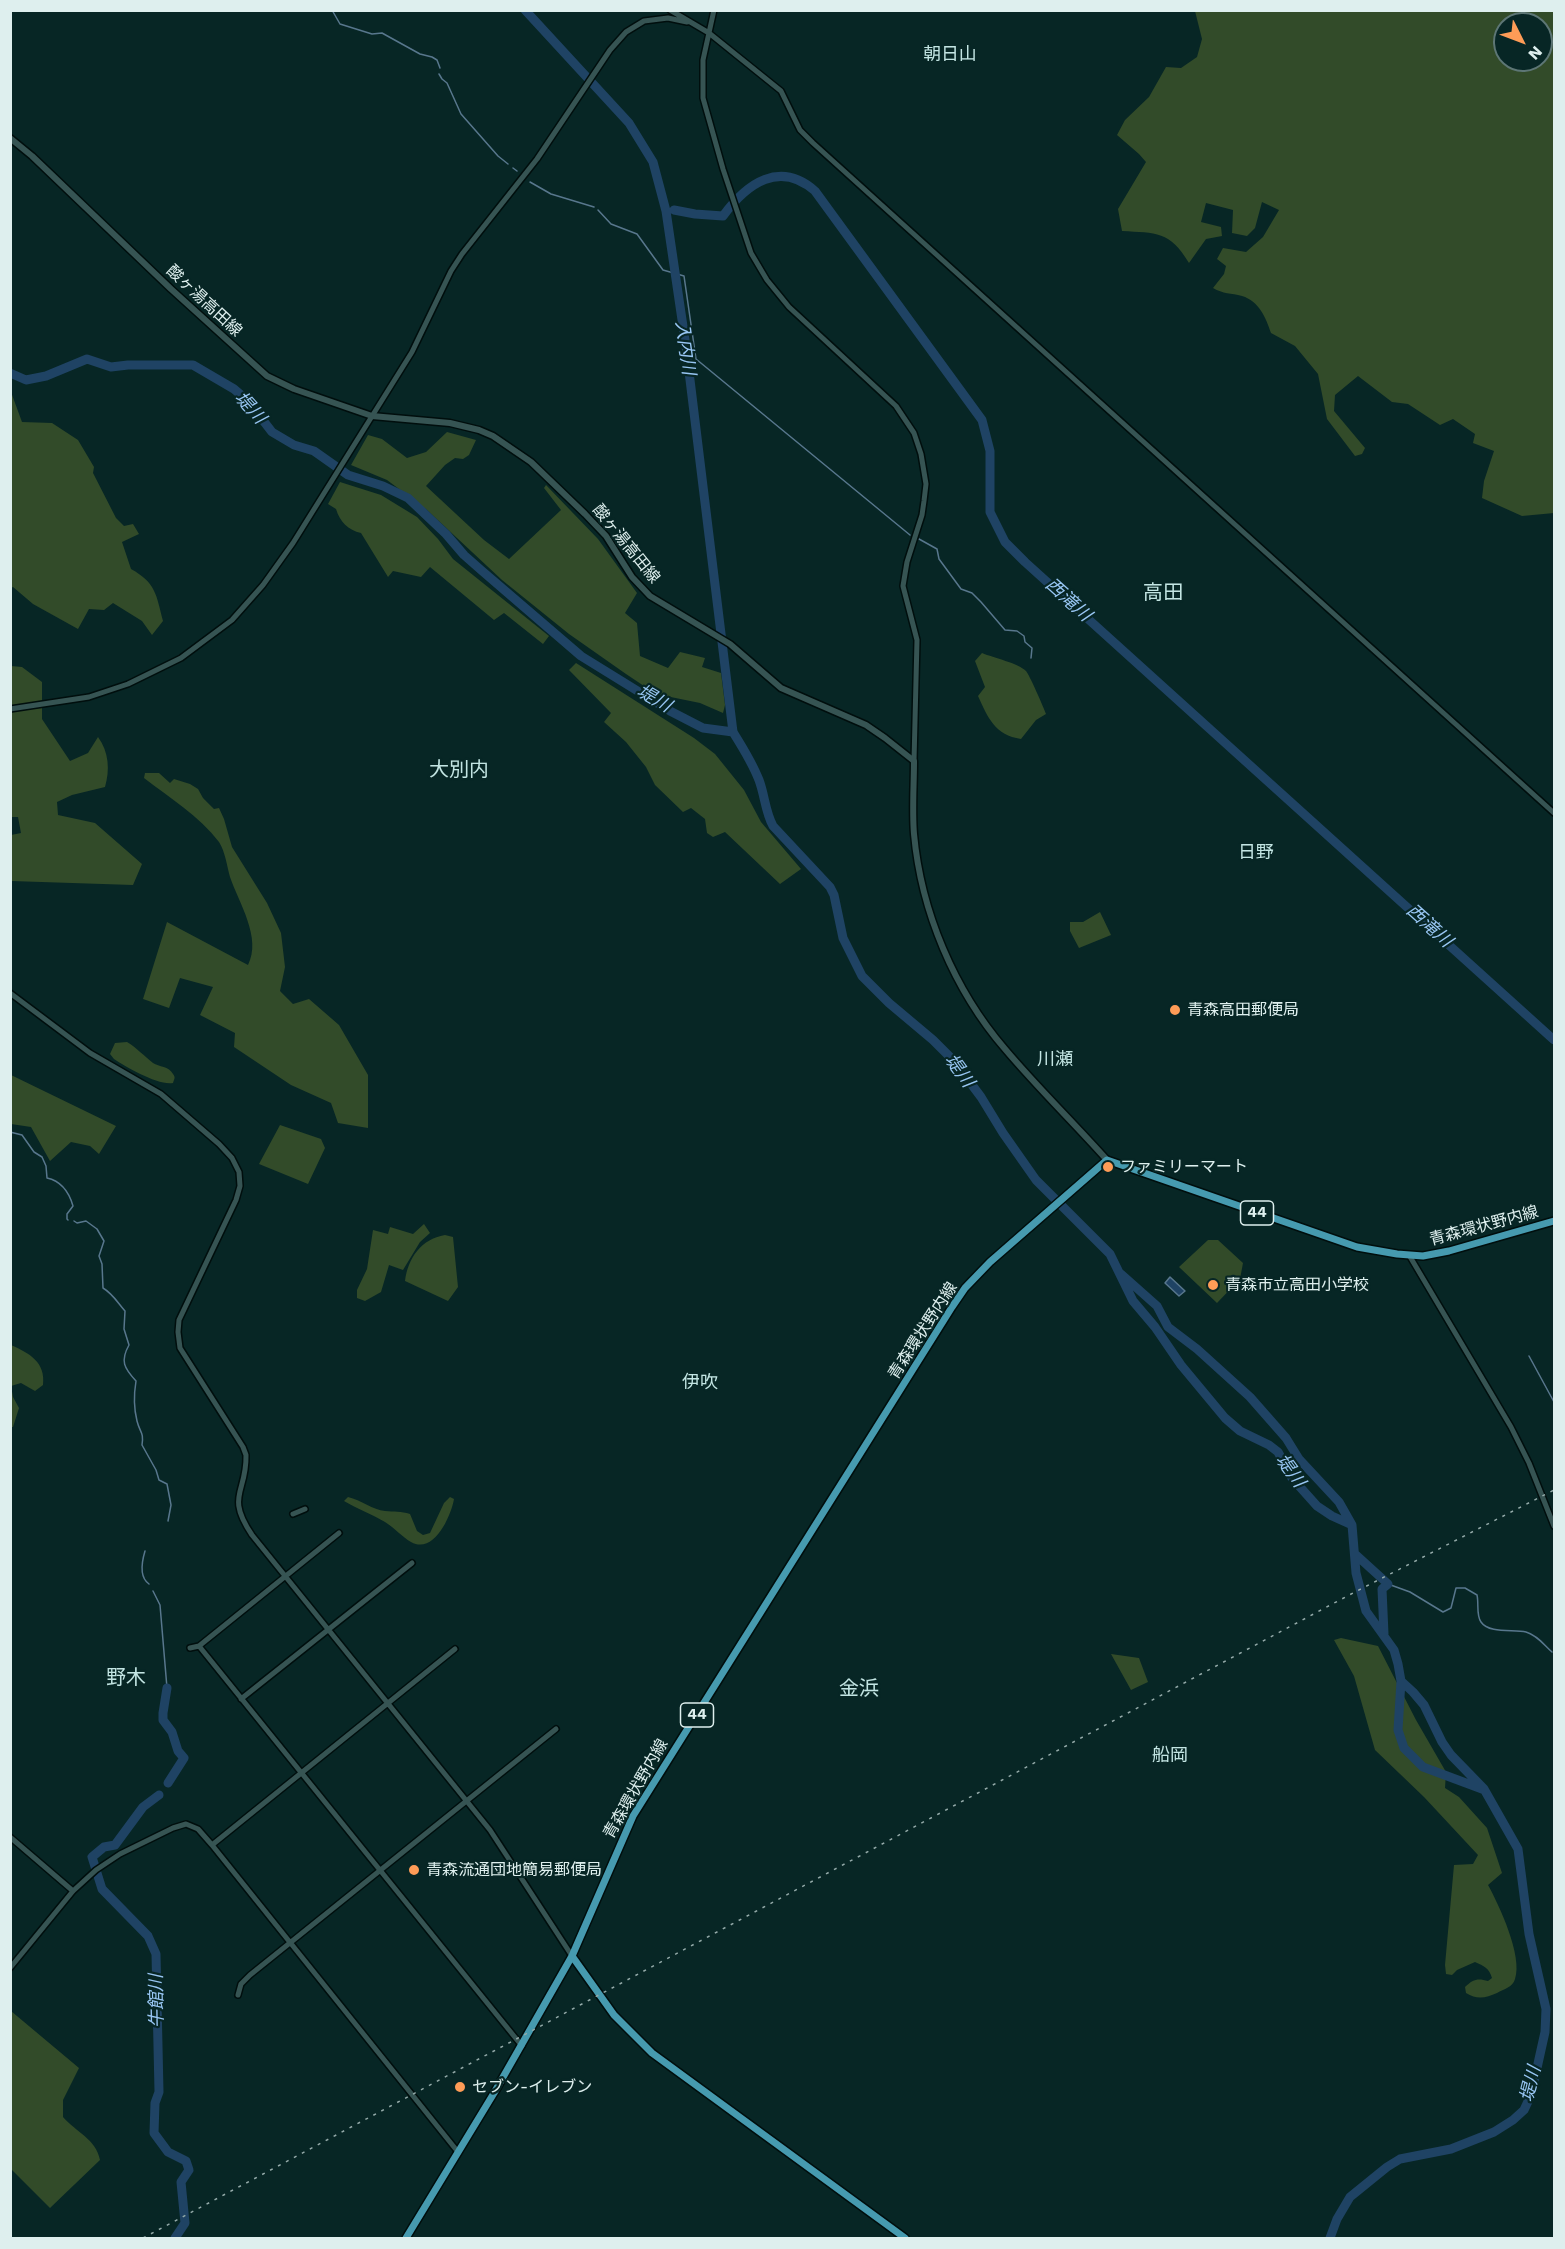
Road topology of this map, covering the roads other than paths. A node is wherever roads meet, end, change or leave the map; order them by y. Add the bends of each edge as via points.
1 (670, 10) edge
2 (714, 10) edge
3 (651, 11) edge
4 (653, 19) junction
5 (695, 24) junction
6 (709, 33) junction
7 (10, 138) edge
8 (372, 416) junction
9 (10, 709) edge
10 (914, 761) junction
11 (1554, 813) edge
12 (10, 993) edge
13 (1107, 1160) junction
14 (1554, 1221) edge
15 (1409, 1255) junction
16 (305, 1509) dead end
17 (293, 1514) dead end
18 (1554, 1526) edge
19 (339, 1533) dead end
20 (412, 1563) dead end
21 (285, 1576) junction
22 (328, 1629) junction
23 (199, 1646) junction
24 (190, 1648) dead end
25 (455, 1649) dead end
26 (241, 1699) junction
27 (388, 1703) junction
28 (556, 1729) dead end
29 (302, 1773) junction
30 (466, 1801) junction
31 (10, 1837) edge
32 (212, 1845) junction
33 (380, 1871) junction
34 (73, 1891) junction
35 (290, 1943) junction
36 (572, 1956) junction
37 (10, 1968) edge
38 (238, 1995) dead end
39 (522, 2046) junction
40 (458, 2152) junction
41 (406, 2238) edge
42 (905, 2238) edge

1 - 5 street
2 - 6 street
3 - 4 street
4 - 5 street
4 - 8 street via 634,26 619,38 537,159 462,254 412,352
5 - 6 street
6 - 10 street via 703,60 703,98 751,253 767,280 801,319 896,406 918,444 924,465 922,516 903,586 917,640
6 - 11 street via 781,91 800,129 813,143
7 - 8 main road, 酸ヶ湯高田線 via 260,370 294,389
8 - 9 street via 293,543 232,620 198,647 157,671 110,691
8 - 10 main road, 酸ヶ湯高田線 via 464,425 512,448 545,474 606,536 632,577 650,596 730,644 781,688 866,725
10 - 13 main road via 913,823 918,864 947,958 973,1005 1004,1048
12 - 21 street via 90,1053 161,1094 235,1163 240,1186 236,1200 179,1320 178,1340 246,1455 239,1514
13 - 15 main road, 青森環状野内線 / 44 via 1357,1247
13 - 36 main road, 青森環状野内線 / 44 via 990,1262 952,1307 633,1816
14 - 15 main road, 青森環状野内線 / 44 via 1449,1251
15 - 18 street via 1510,1427
16 - 17 street
19 - 21 street
20 - 22 street
21 - 22 street
21 - 23 street
22 - 26 street
22 - 27 street
23 - 24 street
23 - 26 street
25 - 27 street
26 - 29 street
27 - 29 street
27 - 30 street
28 - 30 street
29 - 32 street
29 - 33 street
30 - 33 street
30 - 36 street via 505,1851
31 - 34 street
32 - 34 street via 198,1829 186,1824 132,1847
32 - 35 street
33 - 35 street
33 - 39 street
34 - 37 street
35 - 38 street via 241,1984
35 - 40 street
36 - 39 main road, 青森環状野内線 / 44
36 - 42 main road via 614,2015 652,2053
39 - 40 main road, 青森環状野内線 / 44
40 - 41 main road, 青森環状野内線 / 44

